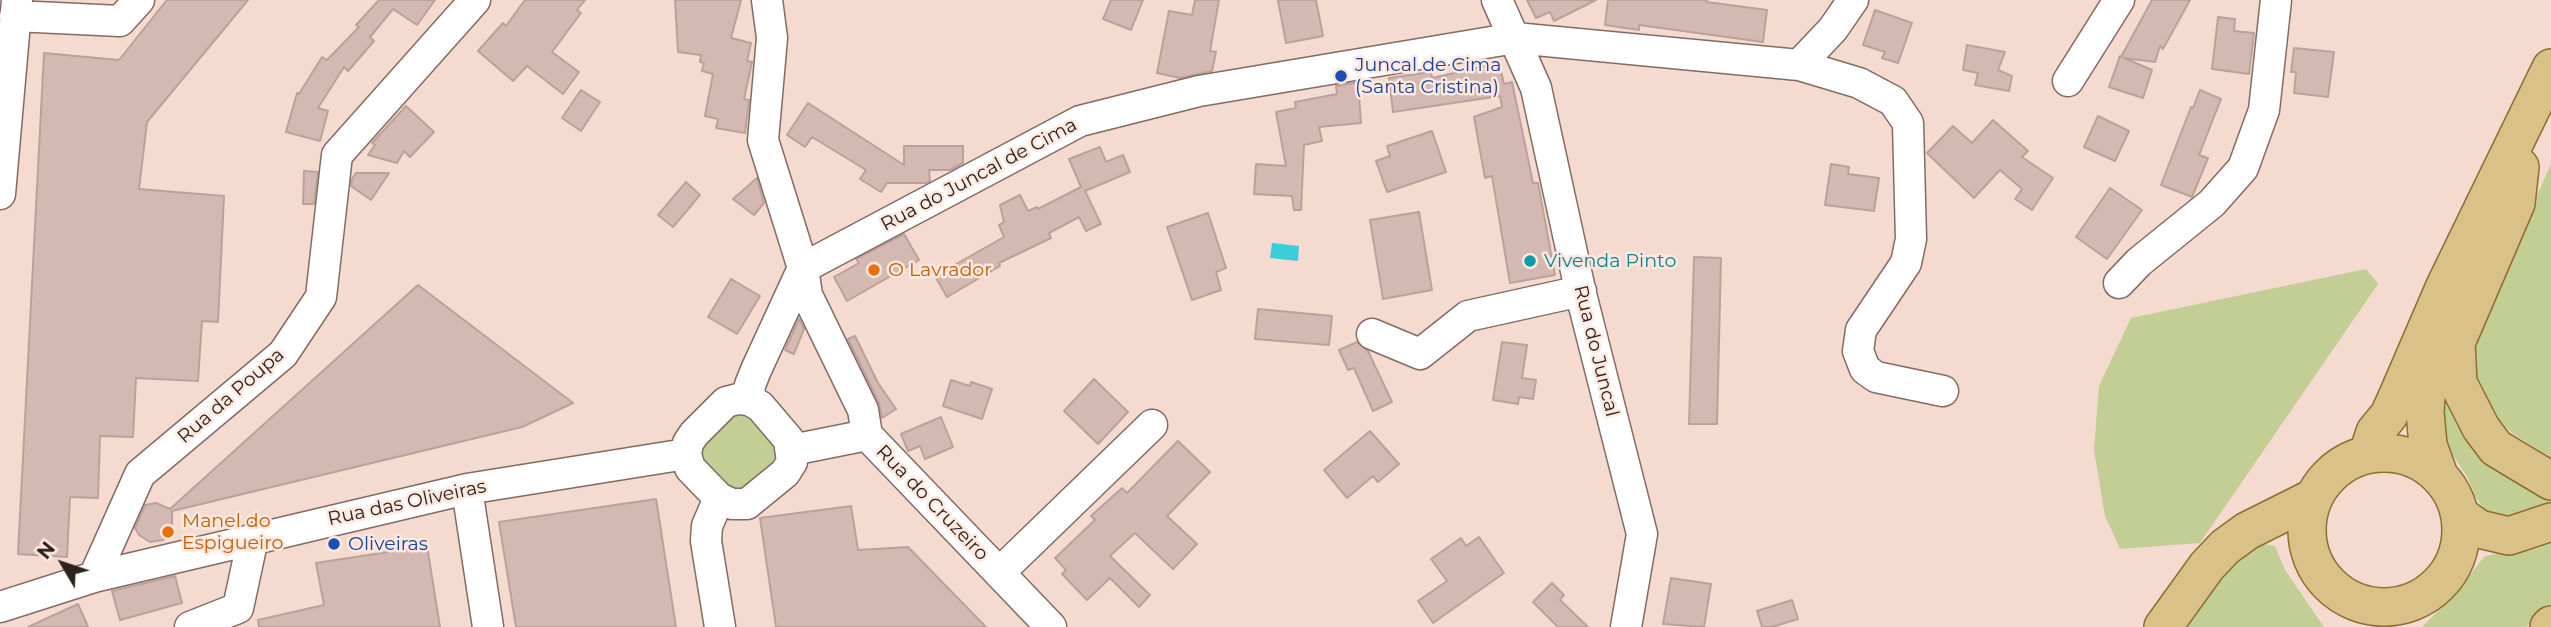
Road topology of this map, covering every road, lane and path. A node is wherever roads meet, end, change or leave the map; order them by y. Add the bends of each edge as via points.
1 (139, 0) edge
2 (475, 0) edge
3 (767, 0) edge
4 (1497, 0) edge
5 (1853, 0) edge
6 (2119, 0) edge
7 (2276, 0) edge
8 (16, 8) edge
9 (1515, 38) junction
10 (1799, 65) junction
11 (2551, 68) edge
12 (2068, 81) dead end
13 (2551, 96) edge
14 (2520, 167) junction
15 (0, 194) edge
16 (803, 268) junction
17 (2119, 283) dead end
18 (1581, 291) junction
19 (1372, 334) dead end
20 (1942, 391) dead end
21 (749, 400) junction
22 (1152, 425) dead end
23 (867, 436) junction
24 (792, 450) junction
25 (2368, 453) junction
26 (687, 454) junction
27 (2438, 473) junction
28 (2551, 481) edge
29 (467, 489) junction
30 (719, 498) junction
31 (2313, 498) junction
32 (2461, 516) junction
33 (2551, 522) edge
34 (253, 538) junction
35 (999, 573) junction
36 (93, 577) junction
37 (2426, 595) junction
38 (0, 607) edge
39 (2345, 610) edge
40 (190, 627) edge
41 (488, 627) edge
42 (720, 627) edge
43 (1051, 627) edge
44 (1626, 627) edge
45 (2164, 627) edge
46 (2407, 627) edge

1 - 8 street via 120,22
2 - 36 street, Rua da Poupa via 337,155 321,297 306,320 283,354 140,474
3 - 16 street via 772,38 764,140
4 - 9 street, Rua do Juncal
5 - 10 street
6 - 12 street
7 - 17 street via 2264,110 2243,168 2212,203
8 - 15 street
9 - 10 street, Rua do Juncal de Cima
9 - 16 street, Rua do Juncal de Cima via 1199,91 1080,121
9 - 18 street, Rua do Juncal via 1536,88
10 - 20 street, Rua do Juncal de Cima via 1859,83 1893,101 1908,123 1911,239 1906,264 1861,330 1858,351 1865,369 1876,377
11 - 25 main road
13 - 14 main road
14 - 27 main road via 2437,350 2427,382 2428,445
14 - 28 main road via 2516,203 2456,343 2458,383 2496,448
16 - 21 street via 756,370
16 - 23 street via 807,295 863,410
18 - 19 street via 1468,316 1420,354
18 - 44 street, Rua do Juncal via 1642,534
21 - 24 street via 761,406
21 - 26 street via 726,402 694,434
22 - 35 street
23 - 24 street, Rua do Cruzeiro
23 - 35 street, Rua do Cruzeiro
24 - 30 street via 785,473 747,504
25 - 27 main road via 2393,452 2417,459
25 - 31 main road via 2345,462 2326,477
26 - 29 street, Rua das Oliveiras
26 - 30 street via 690,468
27 - 32 main road
29 - 34 street, Rua das Oliveiras
29 - 41 street
30 - 42 street via 706,541
31 - 39 main road via 2306,541 2312,561
31 - 45 main road via 2246,531 2225,547
32 - 33 main road via 2479,529 2509,536
32 - 37 main road via 2455,561
34 - 36 street, Rua das Oliveiras
34 - 40 street via 238,608
35 - 43 street, Rua do Cruzeiro
36 - 38 street
37 - 39 main road via 2405,604 2382,608 2360,604
37 - 46 main road

